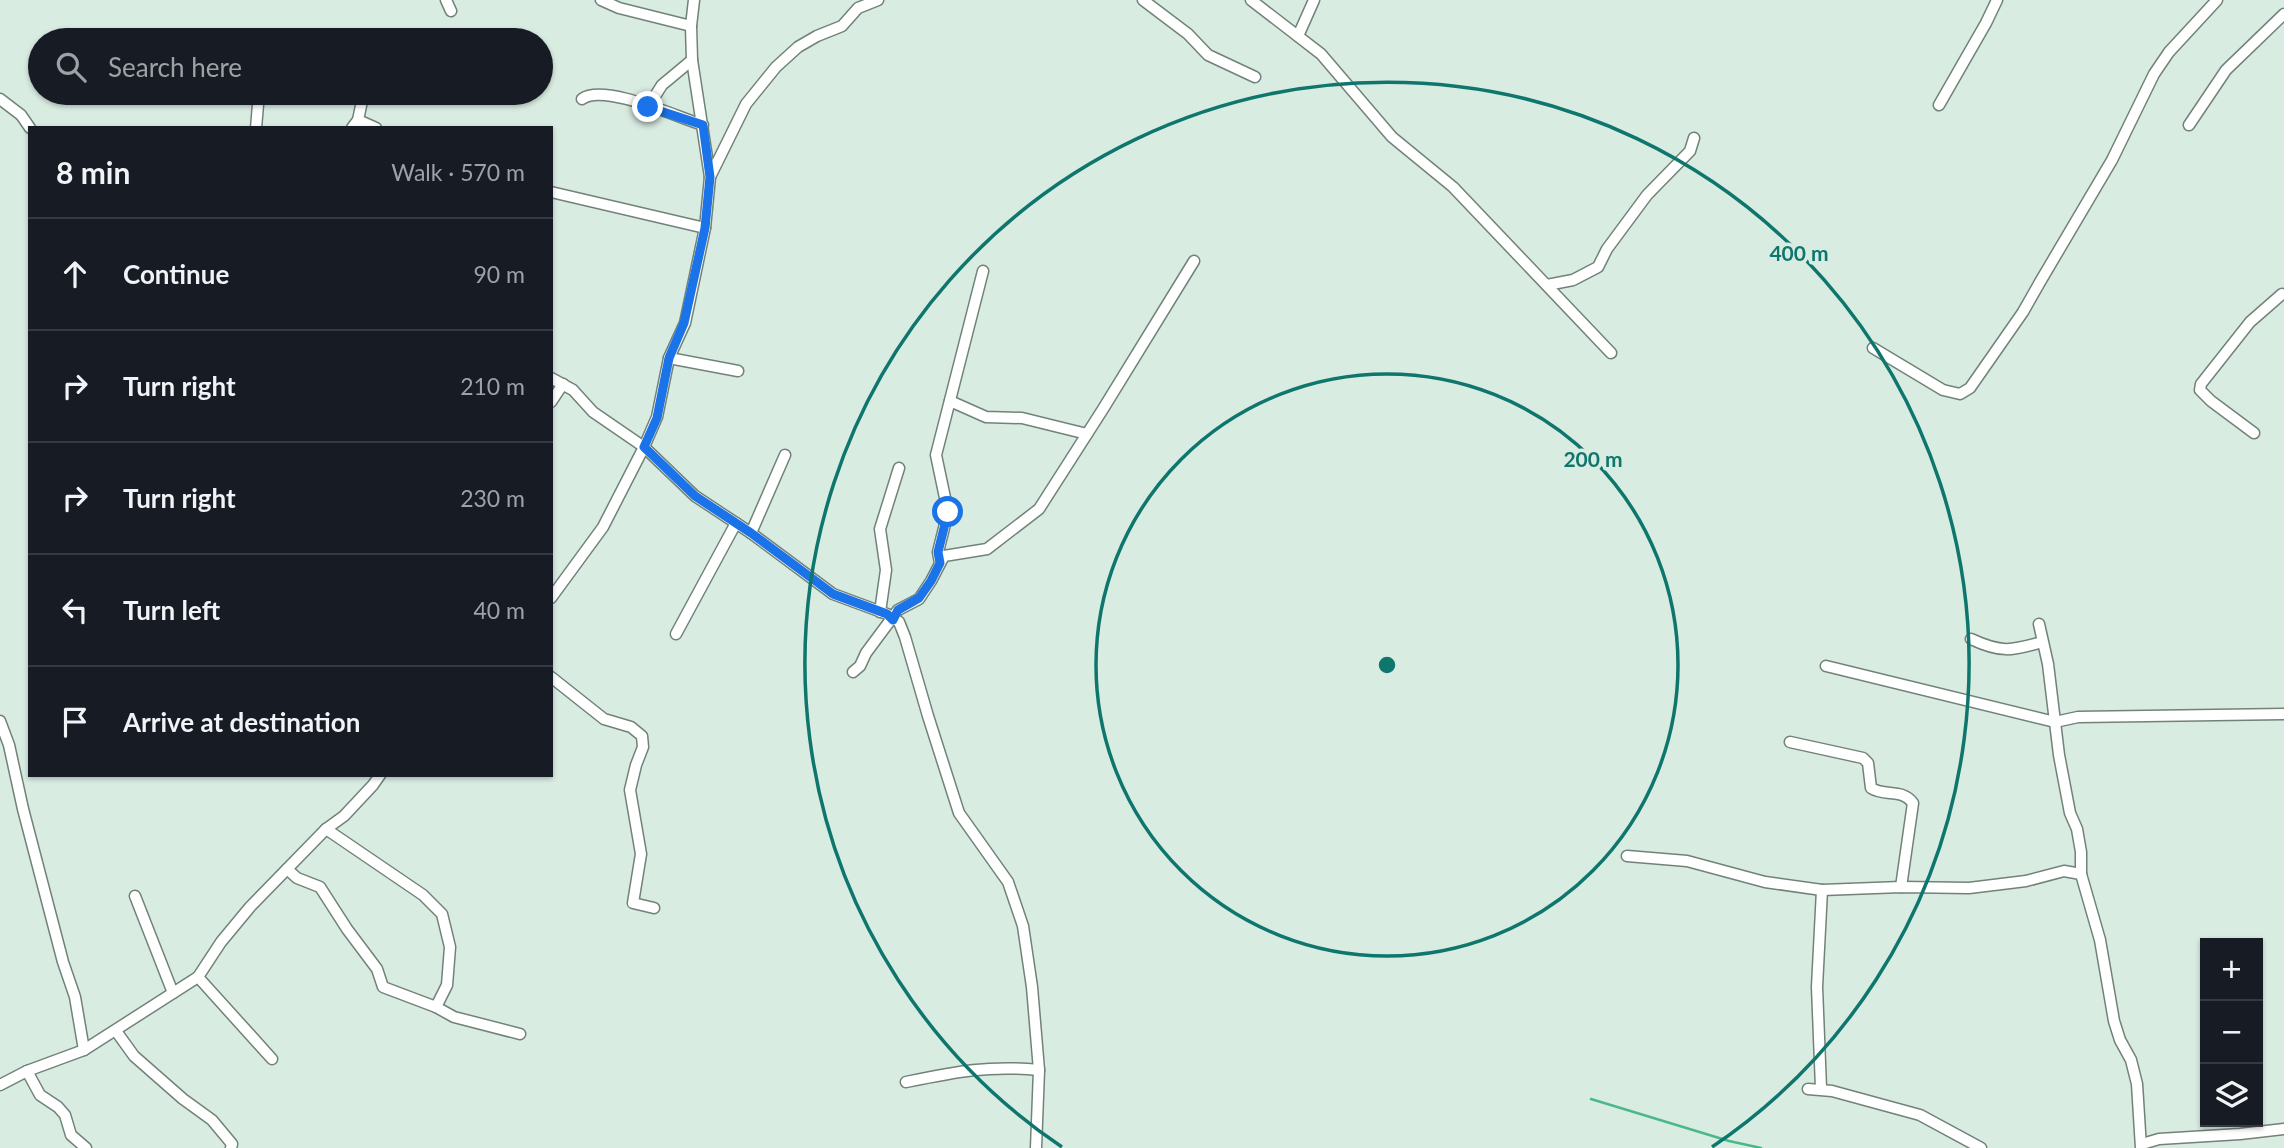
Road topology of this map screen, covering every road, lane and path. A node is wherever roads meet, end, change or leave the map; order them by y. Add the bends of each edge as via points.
1 (446, 0) edge
2 (601, 0) edge
3 (694, 0) edge
4 (878, 0) edge
5 (1143, 0) edge
6 (1251, 0) edge
7 (1314, 0) edge
8 (1997, 0) edge
9 (2217, 0) edge
10 (451, 11) dead end
11 (2284, 14) edge
12 (691, 26) junction
13 (1298, 36) junction
14 (692, 60) junction
15 (1255, 77) dead end
16 (0, 99) edge
17 (582, 99) dead end
18 (258, 105) edge
19 (361, 105) edge
20 (1939, 106) dead end
21 (648, 107) junction
22 (355, 124) edge
23 (703, 125) junction
24 (2189, 125) dead end
25 (29, 126) edge
26 (256, 126) edge
27 (1694, 138) dead end
28 (710, 177) junction
29 (553, 192) edge
30 (705, 228) junction
31 (1194, 261) dead end
32 (983, 271) dead end
33 (1547, 285) junction
34 (2283, 294) edge
35 (1873, 348) dead end
36 (1611, 353) dead end
37 (669, 358) junction
38 (738, 371) dead end
39 (553, 379) edge
40 (563, 384) junction
41 (553, 399) edge
42 (950, 401) junction
43 (2254, 433) dead end
44 (1087, 434) junction
45 (644, 447) junction
46 (785, 455) dead end
47 (899, 468) dead end
48 (736, 523) junction
49 (751, 533) junction
50 (940, 563) junction
51 (553, 595) edge
52 (880, 612) junction
53 (893, 620) junction
54 (2039, 624) dead end
55 (676, 634) dead end
56 (1971, 639) dead end
57 (2042, 642) junction
58 (1826, 666) dead end
59 (853, 671) dead end
60 (553, 679) edge
61 (2284, 714) edge
62 (0, 722) edge
63 (2055, 722) junction
64 (1790, 742) dead end
65 (379, 777) edge
66 (326, 829) junction
67 (1627, 856) dead end
68 (288, 869) junction
69 (2081, 874) junction
70 (1901, 887) junction
71 (1822, 890) junction
72 (135, 896) dead end
73 (654, 908) dead end
74 (198, 977) junction
75 (173, 993) junction
76 (436, 1007) junction
77 (116, 1031) junction
78 (520, 1034) dead end
79 (84, 1050) junction
80 (272, 1059) dead end
81 (1039, 1070) junction
82 (27, 1071) junction
83 (1, 1081) edge
84 (906, 1082) dead end
85 (1821, 1088) junction
86 (1808, 1089) dead end
87 (2284, 1129) edge
88 (2141, 1146) edge
89 (86, 1148) edge
90 (232, 1148) edge
91 (1036, 1148) edge
92 (1981, 1148) edge

1 - 10 street
2 - 12 street
3 - 12 street
4 - 28 street via 858,9 842,26 798,47 776,67 746,104
5 - 15 street via 1208,55
6 - 13 street
7 - 13 street
8 - 20 street
9 - 35 street via 2161,63 2112,160 2023,312 1969,388 1960,394 1943,390
11 - 24 street via 2226,70
12 - 14 street
13 - 33 street via 1321,54 1392,137 1453,187
14 - 21 street via 662,85
14 - 23 street
16 - 25 street
17 - 21 street via 601,94
18 - 26 street
19 - 22 street
21 - 23 street
23 - 28 street
27 - 33 street via 1690,151 1647,195 1598,267 1573,281
28 - 30 street
29 - 30 street
30 - 37 street via 684,323
31 - 44 street
32 - 42 street
33 - 36 street
34 - 43 street via 2250,322 2201,384 2200,390 2211,401
37 - 38 street
37 - 45 street via 657,418
39 - 40 street
40 - 41 street
40 - 45 street via 609,425
42 - 44 street via 986,417 1022,418
42 - 50 street via 936,455 948,512 938,552
44 - 50 street via 1039,509 987,549 944,556
45 - 48 street via 695,496
45 - 51 street via 603,527
46 - 49 street
47 - 52 street via 880,529 886,570
48 - 49 street
48 - 55 street
49 - 52 street via 833,594
50 - 53 street via 919,598 898,610
52 - 53 street
53 - 59 street
53 - 81 street via 899,622 905,637 959,813 1012,892 1023,926
54 - 57 street
56 - 57 street via 2003,650
57 - 63 street
58 - 63 street
60 - 73 street via 604,719 631,727 642,736 630,790 641,854 634,903
61 - 63 street via 2078,717
62 - 79 street via 75,997
63 - 69 street via 2081,852
64 - 70 street via 1863,758 1868,763 1871,788 1908,796 1913,803
65 - 66 street
66 - 68 street
66 - 76 street via 423,895 442,914 450,947 447,985
67 - 71 street via 1687,861 1765,882
68 - 74 street via 250,907
68 - 76 street via 320,887 377,969 383,987
69 - 70 street via 2064,871 1969,888
69 - 88 street via 2100,940 2114,1021 2137,1084
70 - 71 street
71 - 85 street via 1816,987
72 - 75 street
74 - 75 street
74 - 80 street
75 - 77 street
76 - 78 street via 454,1017
77 - 79 street
77 - 90 street via 134,1056 212,1120
79 - 82 street
81 - 84 street via 965,1069
81 - 91 street
82 - 83 street
82 - 89 street via 40,1095 65,1115 71,1135
85 - 86 street
85 - 92 street via 1920,1115
87 - 88 street via 2159,1139

